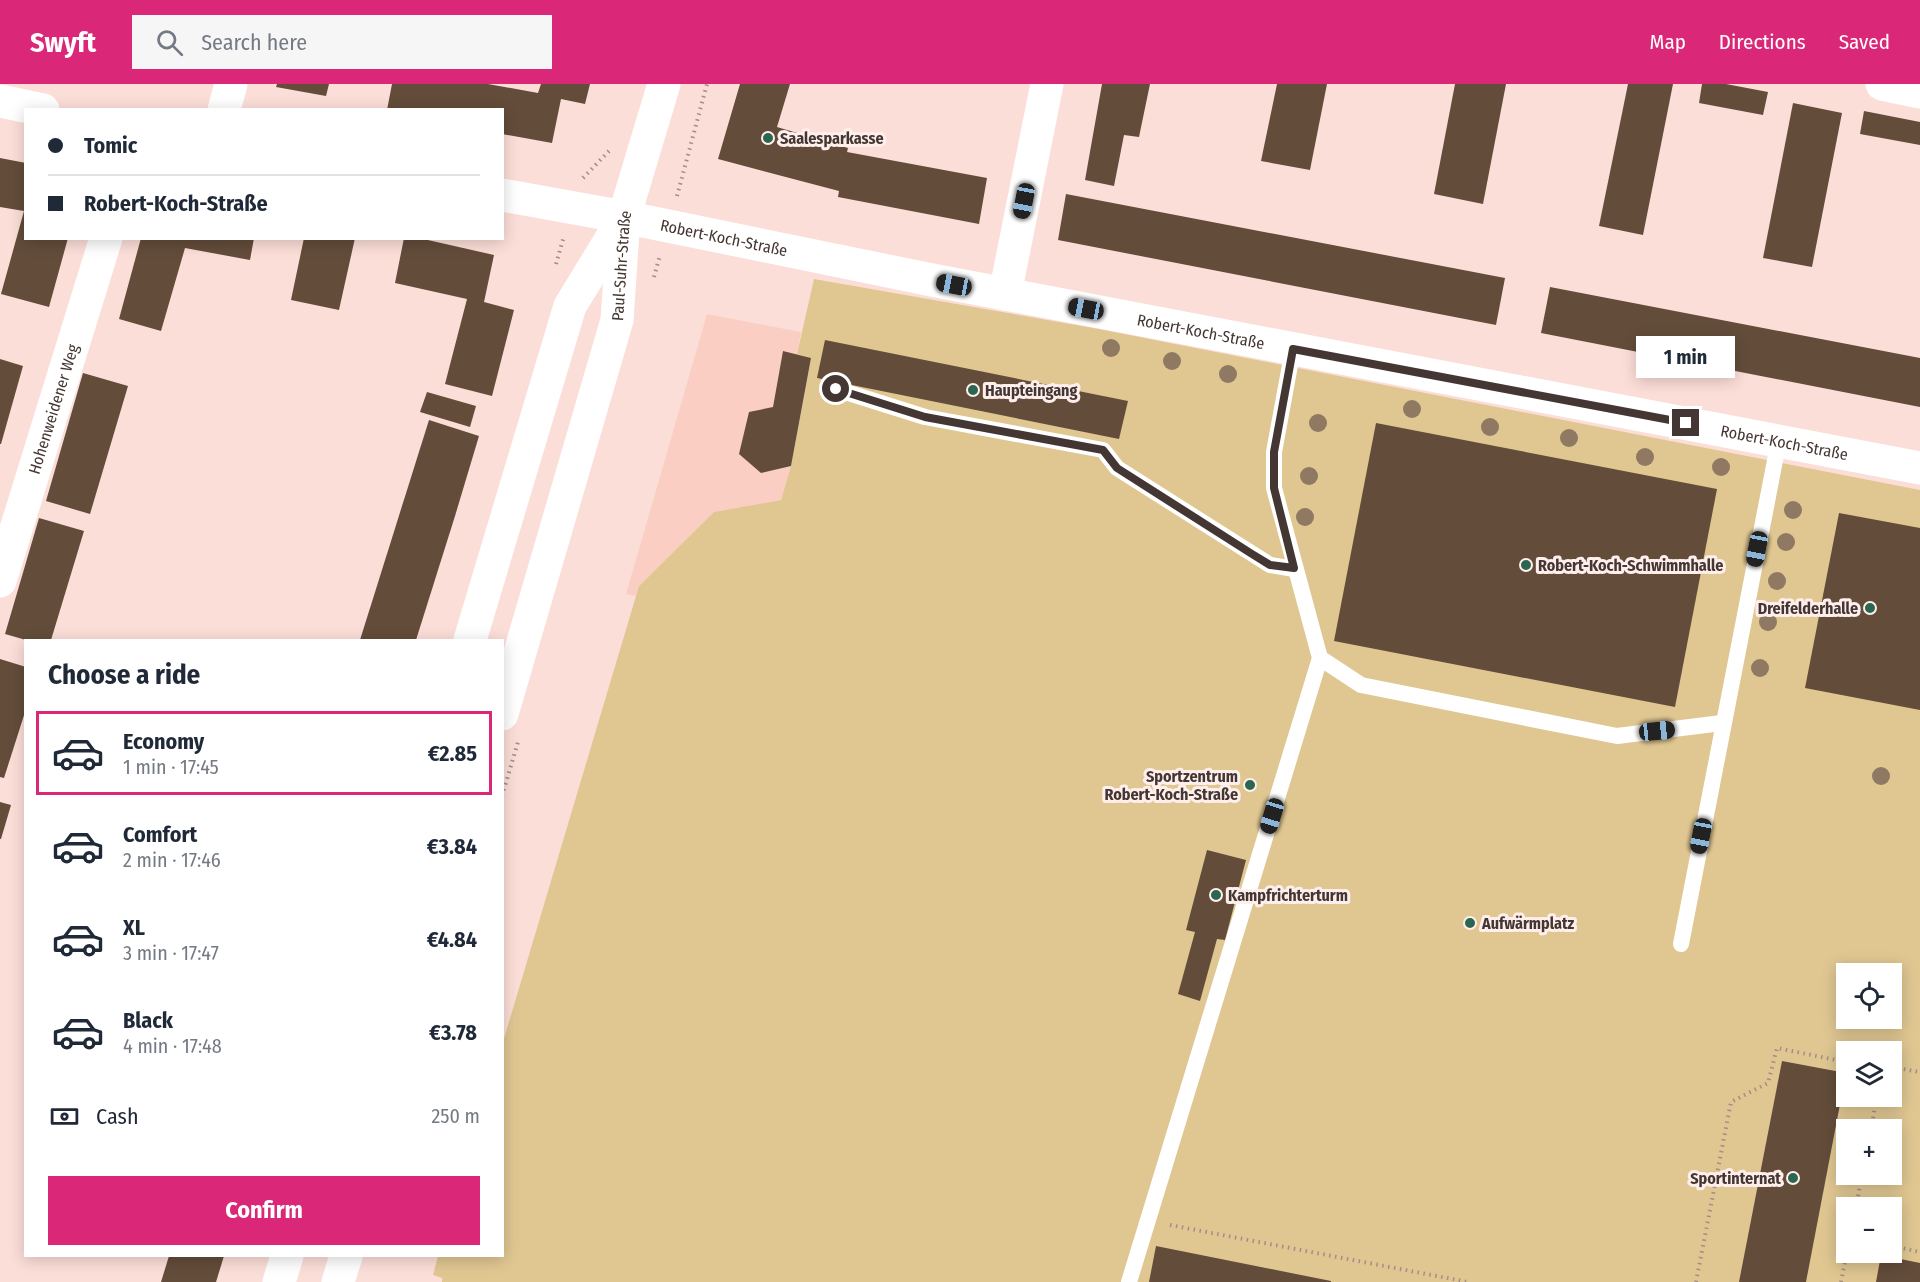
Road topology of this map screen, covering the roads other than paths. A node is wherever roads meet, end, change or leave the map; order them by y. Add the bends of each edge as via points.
1 (231, 84) edge
2 (664, 84) edge
3 (1047, 84) edge
4 (1882, 84) edge
5 (1920, 92) edge
6 (0, 101) edge
7 (33, 108) edge
8 (225, 108) edge
9 (504, 195) edge
10 (624, 217) junction
11 (105, 240) edge
12 (1005, 294) junction
13 (1293, 349) junction
14 (836, 389) dead end
15 (1779, 440) junction
16 (1920, 468) edge
17 (1294, 568) junction
18 (0, 581) edge
19 (470, 639) edge
20 (1320, 658) junction
21 (504, 707) edge
22 (1722, 723) junction
23 (1681, 944) dead end
24 (287, 1257) edge
25 (346, 1257) edge
26 (279, 1282) edge
27 (338, 1282) edge
28 (1129, 1282) edge

1 - 8 street
2 - 10 street
3 - 12 street
4 - 5 street
6 - 7 street
9 - 10 street, Robert-Koch-Straße
10 - 12 street, Robert-Koch-Straße
10 - 19 street, Paul-Suhr-Straße via 570,306
10 - 21 street, Paul-Suhr-Straße via 617,320
11 - 18 street, Hohenweidener Weg
12 - 13 street, Robert-Koch-Straße
13 - 15 street, Robert-Koch-Straße
13 - 17 lane via 1274,461 1274,488
14 - 17 lane via 925,417 1103,450 1117,468 1260,559 1270,565
15 - 16 street, Robert-Koch-Straße
15 - 22 lane
17 - 20 lane
20 - 22 lane via 1361,685 1617,736
20 - 28 lane
22 - 23 lane
24 - 26 street
25 - 27 street

